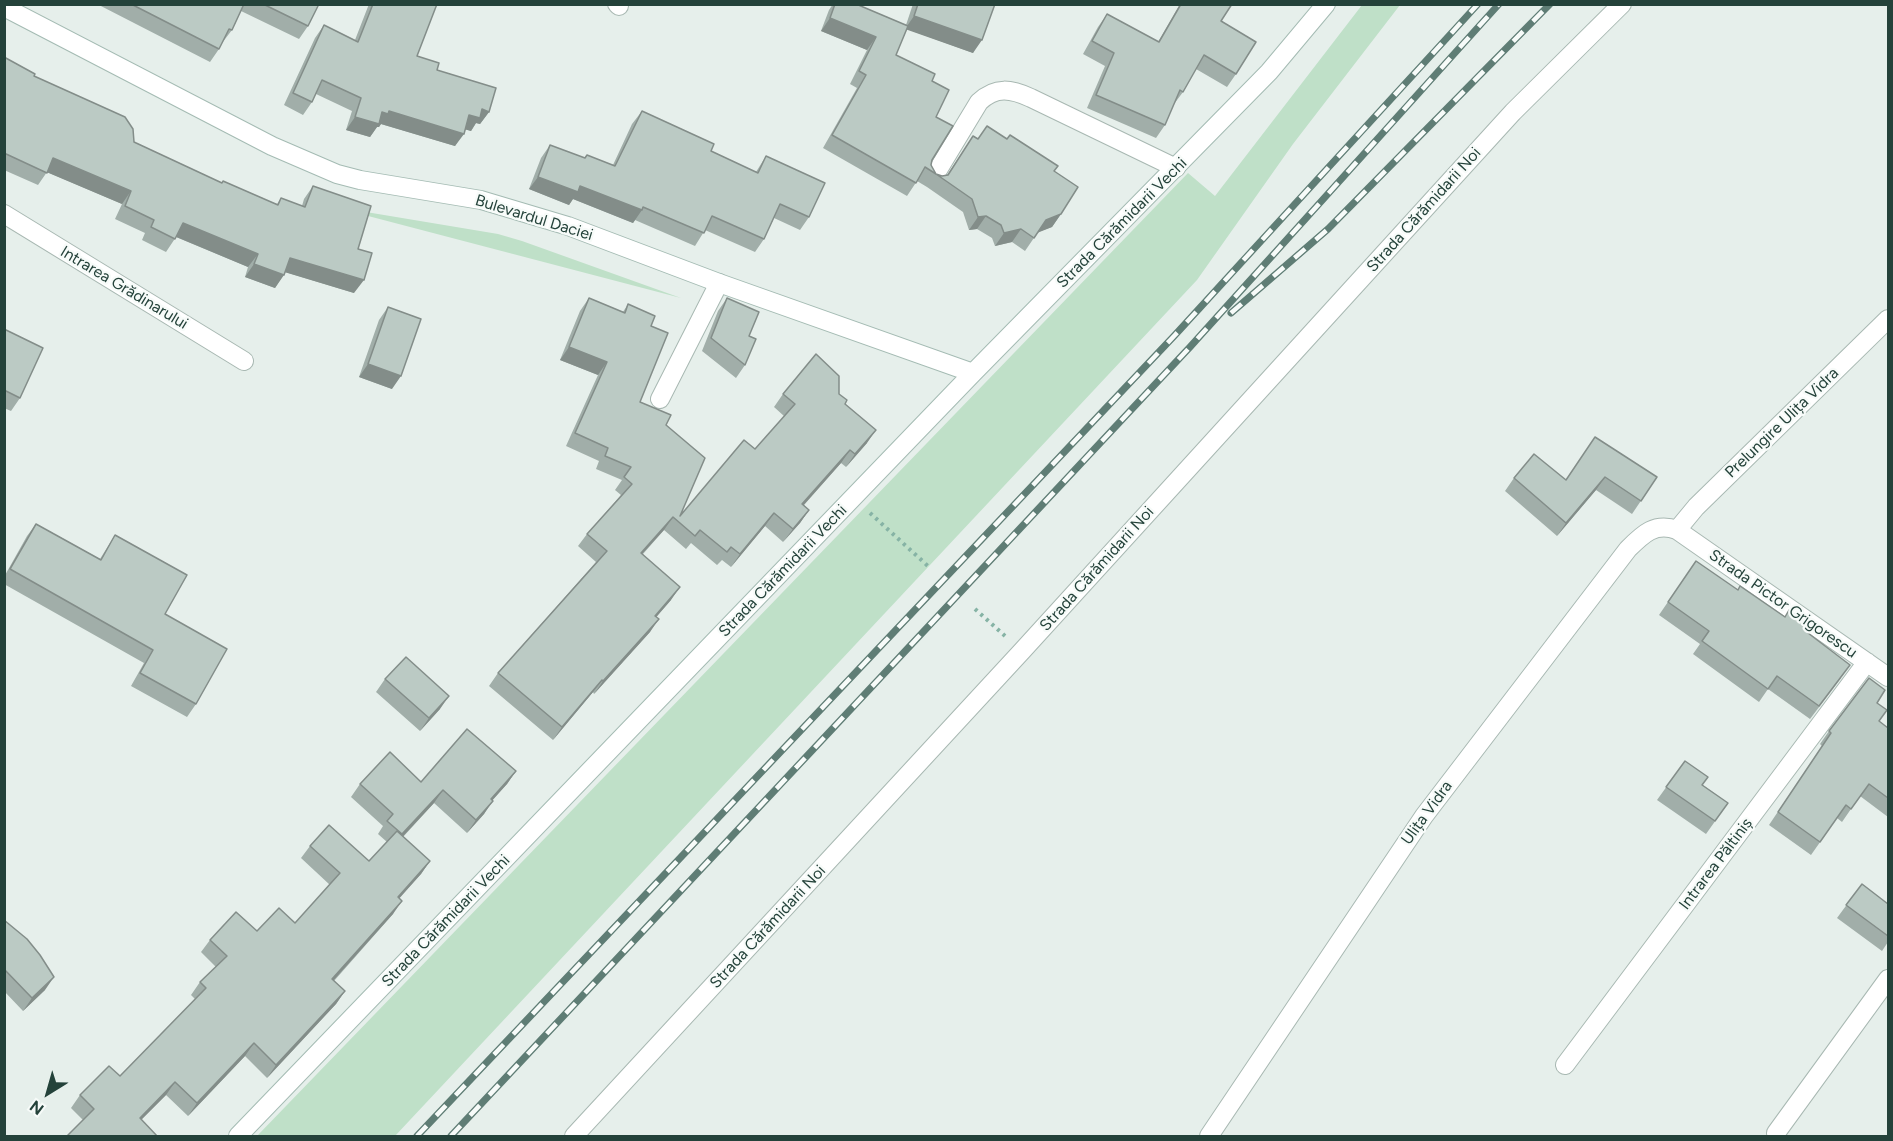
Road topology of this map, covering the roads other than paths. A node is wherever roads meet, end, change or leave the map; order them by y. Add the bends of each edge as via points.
1 (1326, 4) edge
2 (1622, 4) edge
3 (4, 7) edge
4 (1176, 168) junction
5 (933, 178) edge
6 (4, 214) edge
7 (719, 283) junction
8 (1888, 318) edge
9 (244, 361) dead end
10 (974, 373) junction
11 (660, 399) dead end
12 (1677, 530) junction
13 (1867, 662) junction
14 (1888, 677) edge
15 (1888, 979) edge
16 (1565, 1065) dead end
17 (1776, 1132) dead end
18 (578, 1134) edge
19 (238, 1137) edge
20 (1209, 1137) edge

1 - 4 street, Strada Cărămidarii Vechi via 1269,72
2 - 18 street, Strada Cărămidarii Noi via 1513,112
3 - 7 street, Bulevardul Daciei via 316,166 360,180 481,200 568,226
4 - 5 street via 1025,95 997,90 978,102
4 - 10 street, Strada Cărămidarii Vechi
6 - 9 street, Intrarea Grădinarului
7 - 10 street, Bulevardul Daciei
7 - 11 street
8 - 12 street, Prelungire Ulița Vidra
10 - 19 street, Strada Cărămidarii Vechi
12 - 13 street, Strada Pictor Grigorescu
12 - 20 street, Ulița Vidra via 1666,526 1652,529 1628,549 1512,699 1406,842
13 - 14 street, Strada Pictor Grigorescu
13 - 16 street, Intrarea Păltiniș
15 - 17 street

